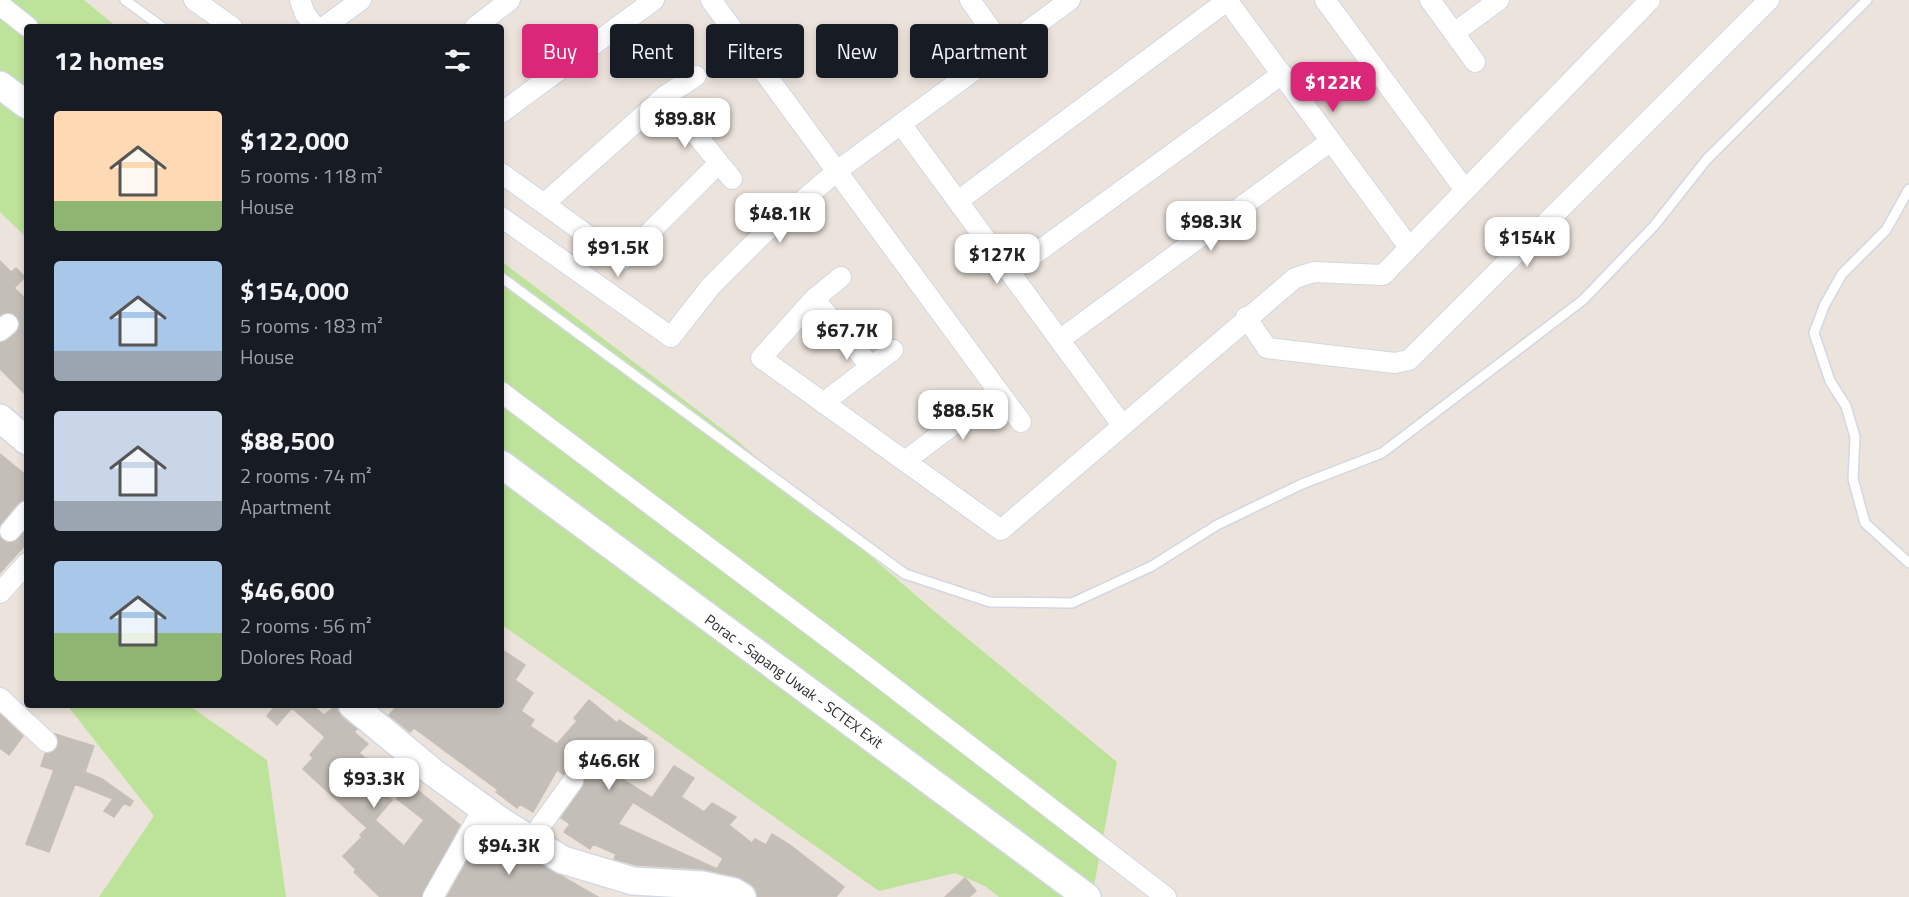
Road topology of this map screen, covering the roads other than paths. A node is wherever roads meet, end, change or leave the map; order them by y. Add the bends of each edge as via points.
1 (125, 0) edge
2 (194, 0) edge
3 (300, 0) edge
4 (361, 0) edge
5 (510, 0) edge
6 (654, 0) edge
7 (711, 0) edge
8 (970, 0) edge
9 (1070, 0) edge
10 (1228, 0) edge
11 (1325, 0) edge
12 (1430, 0) edge
13 (1499, 0) edge
14 (1650, 0) edge
15 (1769, 0) edge
16 (1867, 0) edge
17 (0, 5) edge
18 (24, 24) edge
19 (158, 24) edge
20 (228, 24) edge
21 (313, 24) edge
22 (328, 24) edge
23 (479, 24) edge
24 (987, 24) edge
25 (1037, 24) edge
26 (1454, 33) junction
27 (1474, 62) dead end
28 (1282, 74) junction
29 (696, 76) dead end
30 (963, 78) edge
31 (0, 85) edge
32 (665, 96) junction
33 (24, 103) edge
34 (504, 111) edge
35 (901, 124) junction
36 (1331, 141) junction
37 (719, 163) junction
38 (837, 171) junction
39 (504, 175) edge
40 (732, 179) dead end
41 (1909, 189) edge
42 (1465, 190) junction
43 (958, 201) junction
44 (544, 204) junction
45 (504, 219) edge
46 (1409, 247) junction
47 (1010, 273) junction
48 (841, 277) dead end
49 (504, 279) edge
50 (814, 299) junction
51 (1246, 318) junction
52 (1069, 333) dead end
53 (893, 350) dead end
54 (871, 367) junction
55 (998, 391) junction
56 (504, 394) edge
57 (823, 403) junction
58 (0, 418) edge
59 (1021, 422) dead end
60 (1122, 425) junction
61 (24, 438) edge
62 (905, 461) junction
63 (504, 466) edge
64 (24, 515) edge
65 (10, 531) dead end
66 (1909, 563) edge
67 (24, 566) edge
68 (0, 593) edge
69 (0, 698) edge
70 (356, 708) edge
71 (46, 742) dead end
72 (573, 781) dead end
73 (483, 809) junction
74 (531, 839) junction
75 (630, 889) edge
76 (681, 890) edge
77 (433, 897) edge
78 (742, 897) edge
79 (1087, 897) edge
80 (1166, 897) edge

1 - 19 lane
2 - 20 street
3 - 21 street
4 - 22 street
5 - 23 street
6 - 34 street
7 - 38 street
8 - 24 street
9 - 25 street
10 - 28 street
10 - 43 street
11 - 42 street
12 - 26 street
13 - 26 street
14 - 42 street
15 - 51 street via 1410,360 1395,363 1267,348
16 - 49 lane via 1707,159 1653,226 1583,300 1382,453 1302,484 1217,525 1152,566 1072,603 990,602 905,574
17 - 18 street
26 - 27 street
28 - 36 street
28 - 47 street
29 - 32 street
30 - 35 street
31 - 33 main road
32 - 37 street
32 - 44 street
35 - 38 street
35 - 43 street
36 - 46 street
36 - 52 street
37 - 40 street
37 - 44 street via 622,260
38 - 45 street via 762,235 718,279 671,337
38 - 55 street
39 - 44 street
41 - 66 lane via 1886,230 1842,274 1814,333 1855,437 1853,479 1865,523
42 - 46 street
43 - 47 street
46 - 51 street via 1383,275 1314,272 1295,278
47 - 60 street
48 - 50 street
50 - 54 street
50 - 57 street via 761,358
51 - 60 street
53 - 54 street
54 - 57 street
55 - 59 street
55 - 62 street
56 - 80 street
57 - 62 street
58 - 61 main road
60 - 62 street via 1001,530
63 - 79 main road, Porac - Sapang Uwak - SCTEX Exit
64 - 65 street
67 - 68 street
69 - 71 street
70 - 73 main road
72 - 74 street
73 - 74 main road
73 - 77 street
74 - 75 main road via 563,860
75 - 76 main road
76 - 78 main road via 734,892

